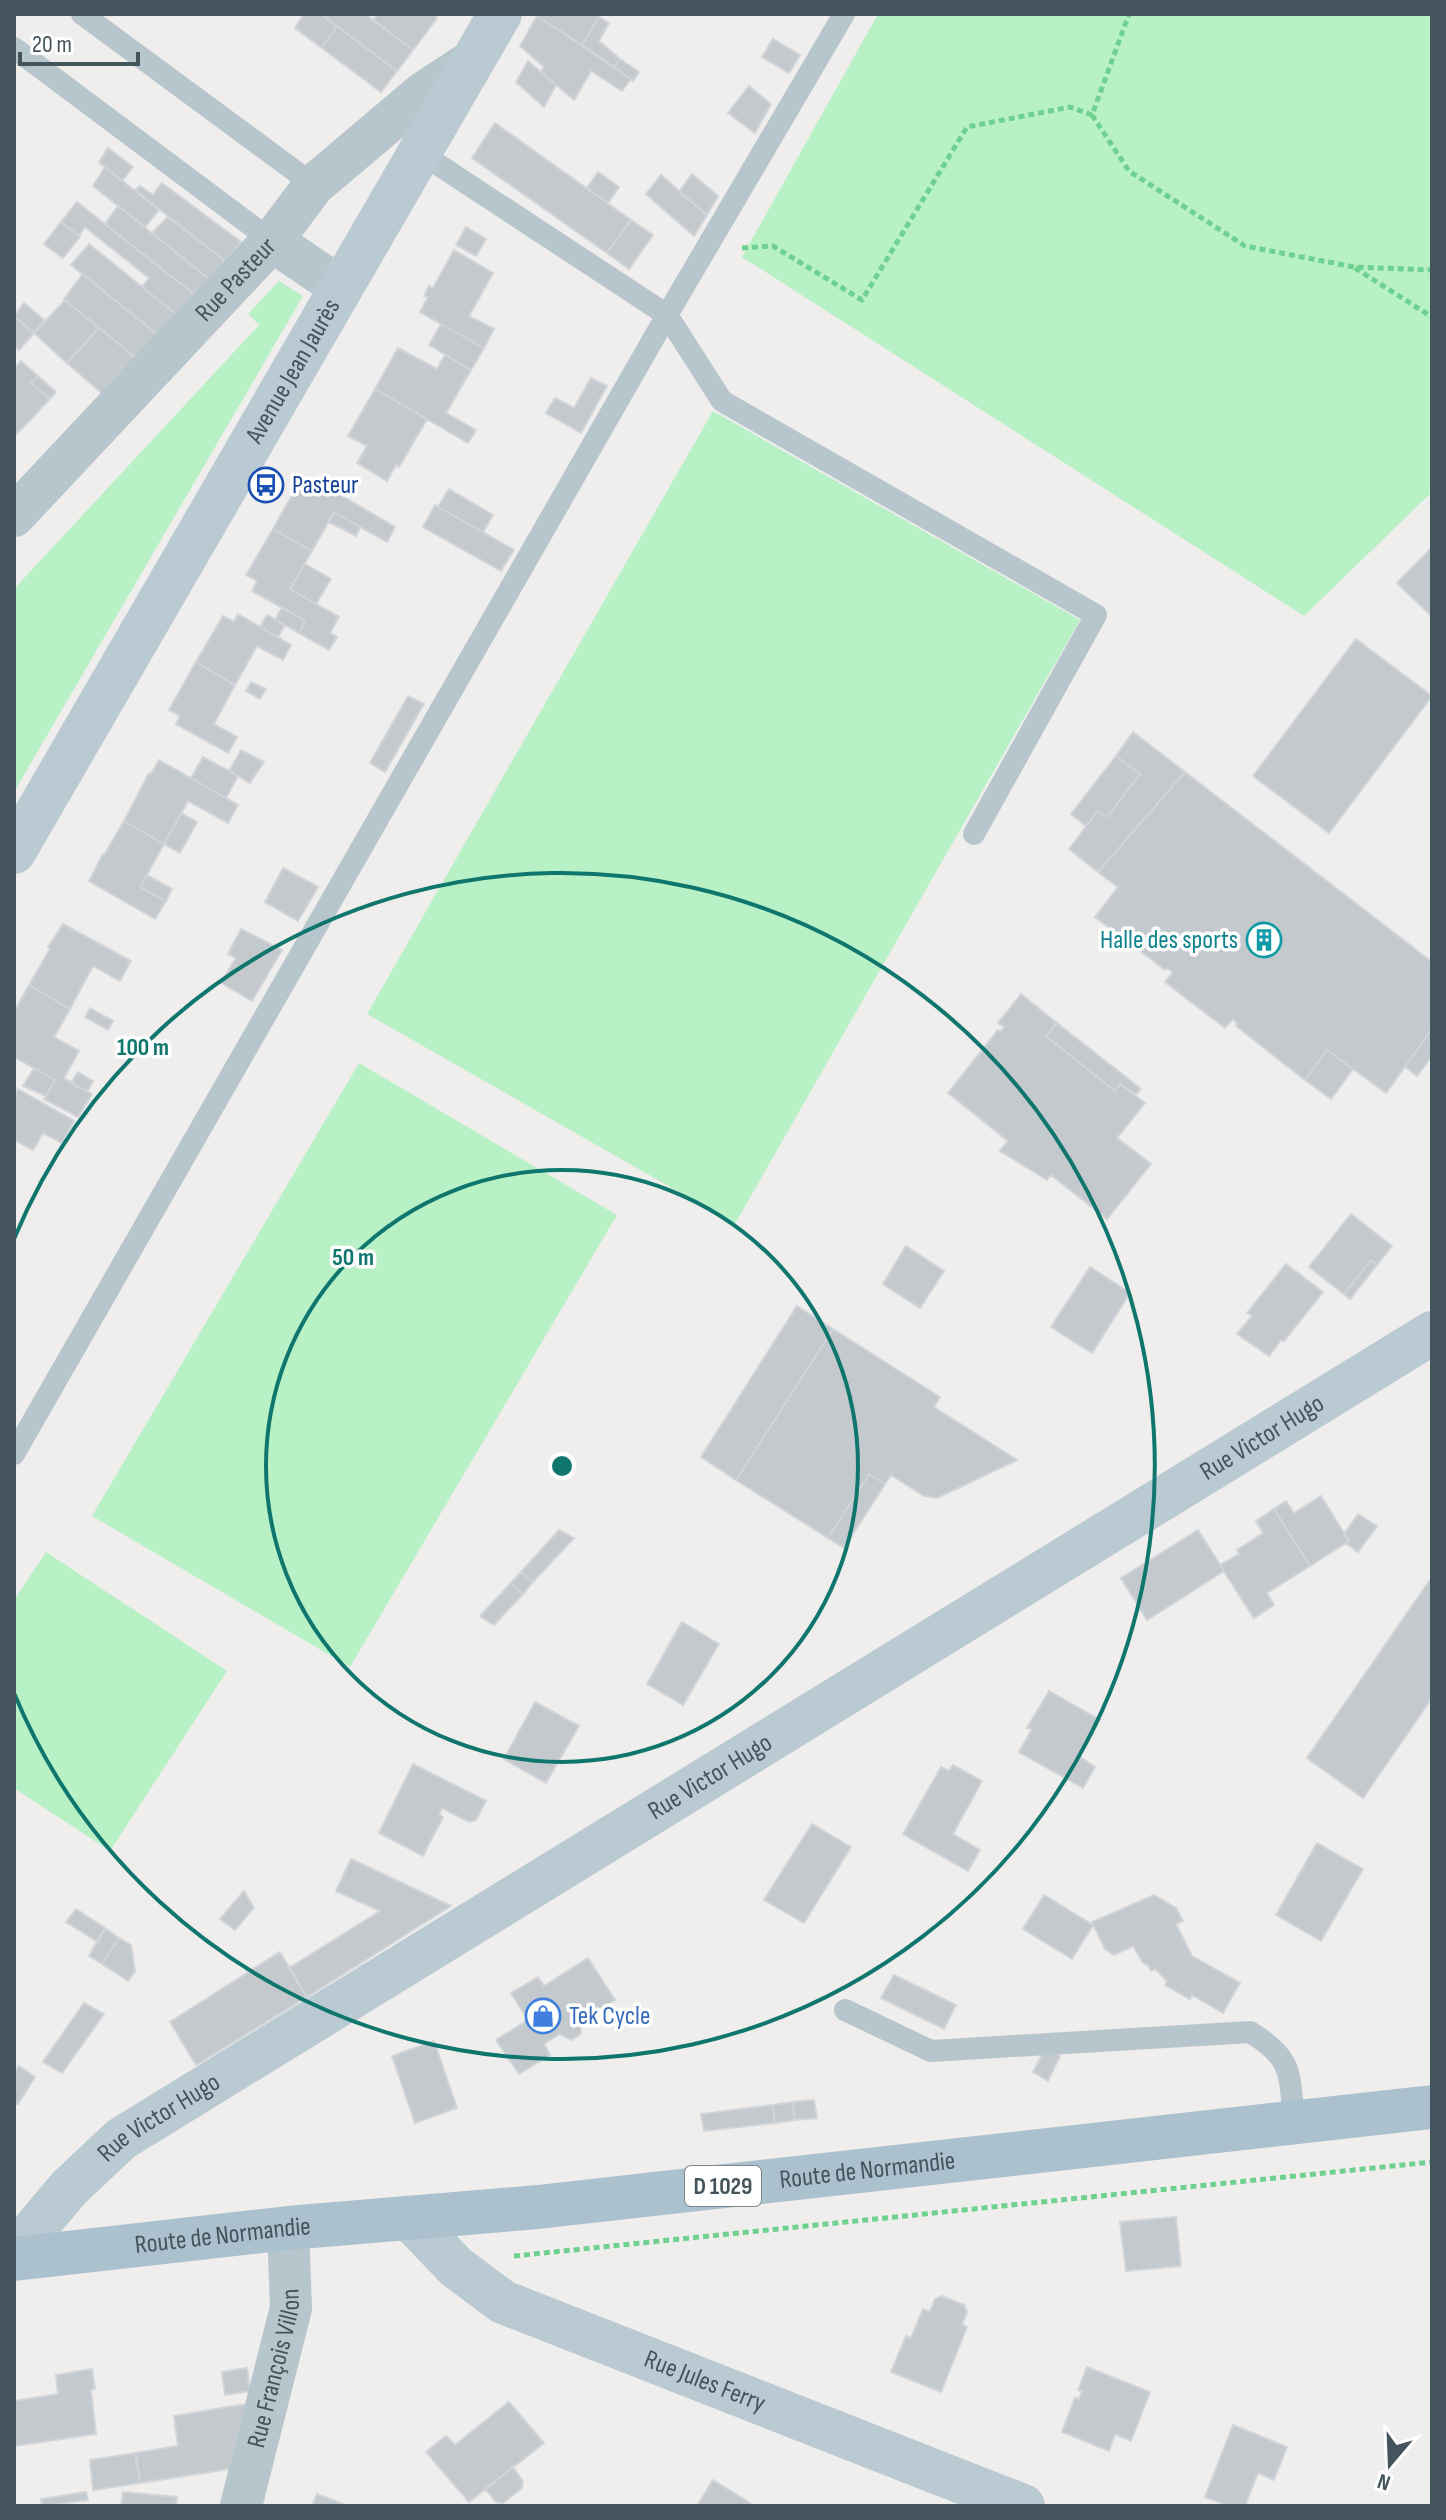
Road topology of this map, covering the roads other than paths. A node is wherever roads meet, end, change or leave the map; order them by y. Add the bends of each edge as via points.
1 (82, 14) edge
2 (500, 14) edge
3 (844, 14) edge
4 (14, 48) edge
5 (473, 60) junction
6 (419, 152) junction
7 (314, 185) junction
8 (272, 241) junction
9 (340, 287) junction
10 (667, 315) junction
11 (14, 516) edge
12 (974, 834) dead end
13 (14, 852) edge
14 (1432, 1333) edge
15 (14, 1454) edge
16 (845, 2010) dead end
17 (1432, 2107) edge
18 (1294, 2123) junction
19 (410, 2219) junction
20 (288, 2228) junction
21 (14, 2256) edge
22 (241, 2506) edge
23 (1023, 2506) edge

1 - 7 lane
2 - 5 street, Avenue Jean Jaurès
3 - 10 lane
4 - 8 lane
5 - 6 street, Avenue Jean Jaurès
5 - 7 street, Rue Pasteur via 424,92
6 - 9 street, Avenue Jean Jaurès
6 - 10 lane
7 - 8 street, Rue Pasteur
8 - 9 street
8 - 11 street, Rue Pasteur
9 - 13 street, Avenue Jean Jaurès
10 - 12 lane via 722,401 1096,615
10 - 15 lane
14 - 21 street, Rue Victor Hugo via 128,2134 69,2188
16 - 18 lane via 931,2051 1250,2032 1272,2045 1288,2068
17 - 18 main road, Route de Normandie / D 1029
18 - 19 main road, Route de Normandie / D 1029
19 - 20 main road, Route de Normandie / D 1029
19 - 23 street, Rue Jules Ferry via 456,2267 503,2302
20 - 21 main road, Route de Normandie / D 1029
20 - 22 street, Rue François Villon via 291,2308

